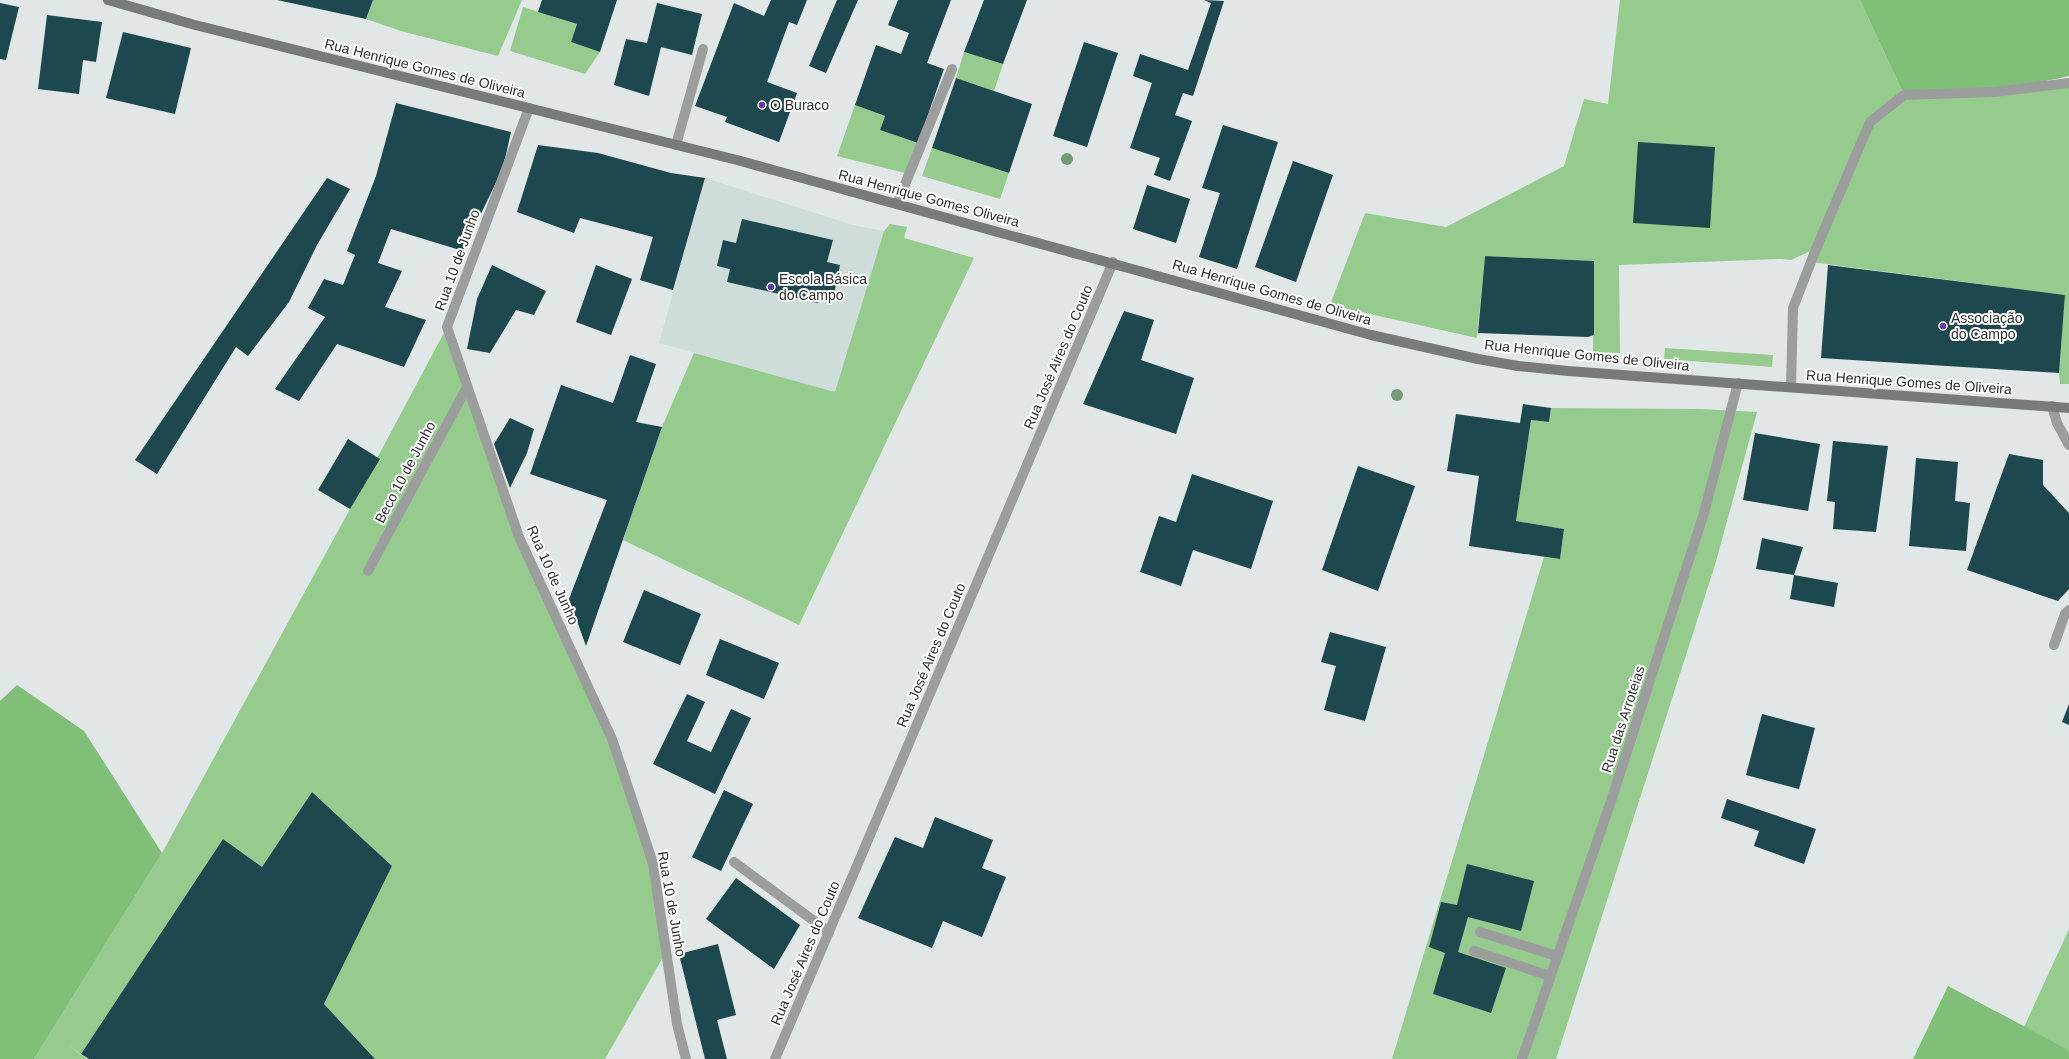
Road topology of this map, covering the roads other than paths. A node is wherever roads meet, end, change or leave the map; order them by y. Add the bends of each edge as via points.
1 (108, 0) edge
2 (703, 49) dead end
3 (952, 69) dead end
4 (2069, 83) edge
5 (528, 108) junction
6 (676, 145) junction
7 (737, 160) joint
8 (898, 204) junction
9 (1114, 262) junction
10 (1738, 383) junction
11 (467, 387) junction
12 (1791, 387) junction
13 (2052, 406) junction
14 (2069, 408) edge
15 (2069, 445) edge
16 (368, 571) dead end
17 (2069, 610) edge
18 (2054, 644) dead end
19 (734, 862) dead end
20 (829, 932) junction
21 (1480, 932) dead end
22 (1474, 951) dead end
23 (1557, 956) junction
24 (1550, 976) junction
25 (686, 1059) edge
26 (775, 1059) edge
27 (1522, 1059) edge

1 - 5 street, Rua Henrique Gomes de Oliveira via 195,25
2 - 6 street
3 - 8 street
4 - 12 street via 1994,92 1904,95 1870,122 1793,308
5 - 6 street, Rua Henrique Gomes de Oliveira
5 - 11 street, Rua 10 de Junho via 447,327
6 - 7 street, Rua Henrique Gomes de Oliveira
7 - 8 street, Rua Henrique Gomes Oliveira
8 - 9 street, Rua Henrique Gomes Oliveira
9 - 10 street, Rua Henrique Gomes de Oliveira via 1371,334 1478,359 1568,371
9 - 20 street, Rua José Aires do Couto
10 - 12 street, Rua Henrique Gomes de Oliveira
10 - 23 street, Rua das Arroteias via 1704,513 1611,801
11 - 16 street, Beco 10 de Junho
11 - 25 street, Rua 10 de Junho via 519,537 612,739 648,848 653,864 677,1024
12 - 13 street, Rua Henrique Gomes de Oliveira
13 - 14 street, Rua Henrique Gomes de Oliveira
13 - 15 street via 2057,424
17 - 18 street via 2065,614
19 - 20 street
20 - 26 street, Rua José Aires do Couto
21 - 23 street
22 - 24 street
23 - 24 street, Rua das Arroteias
24 - 27 street, Rua das Arroteias

